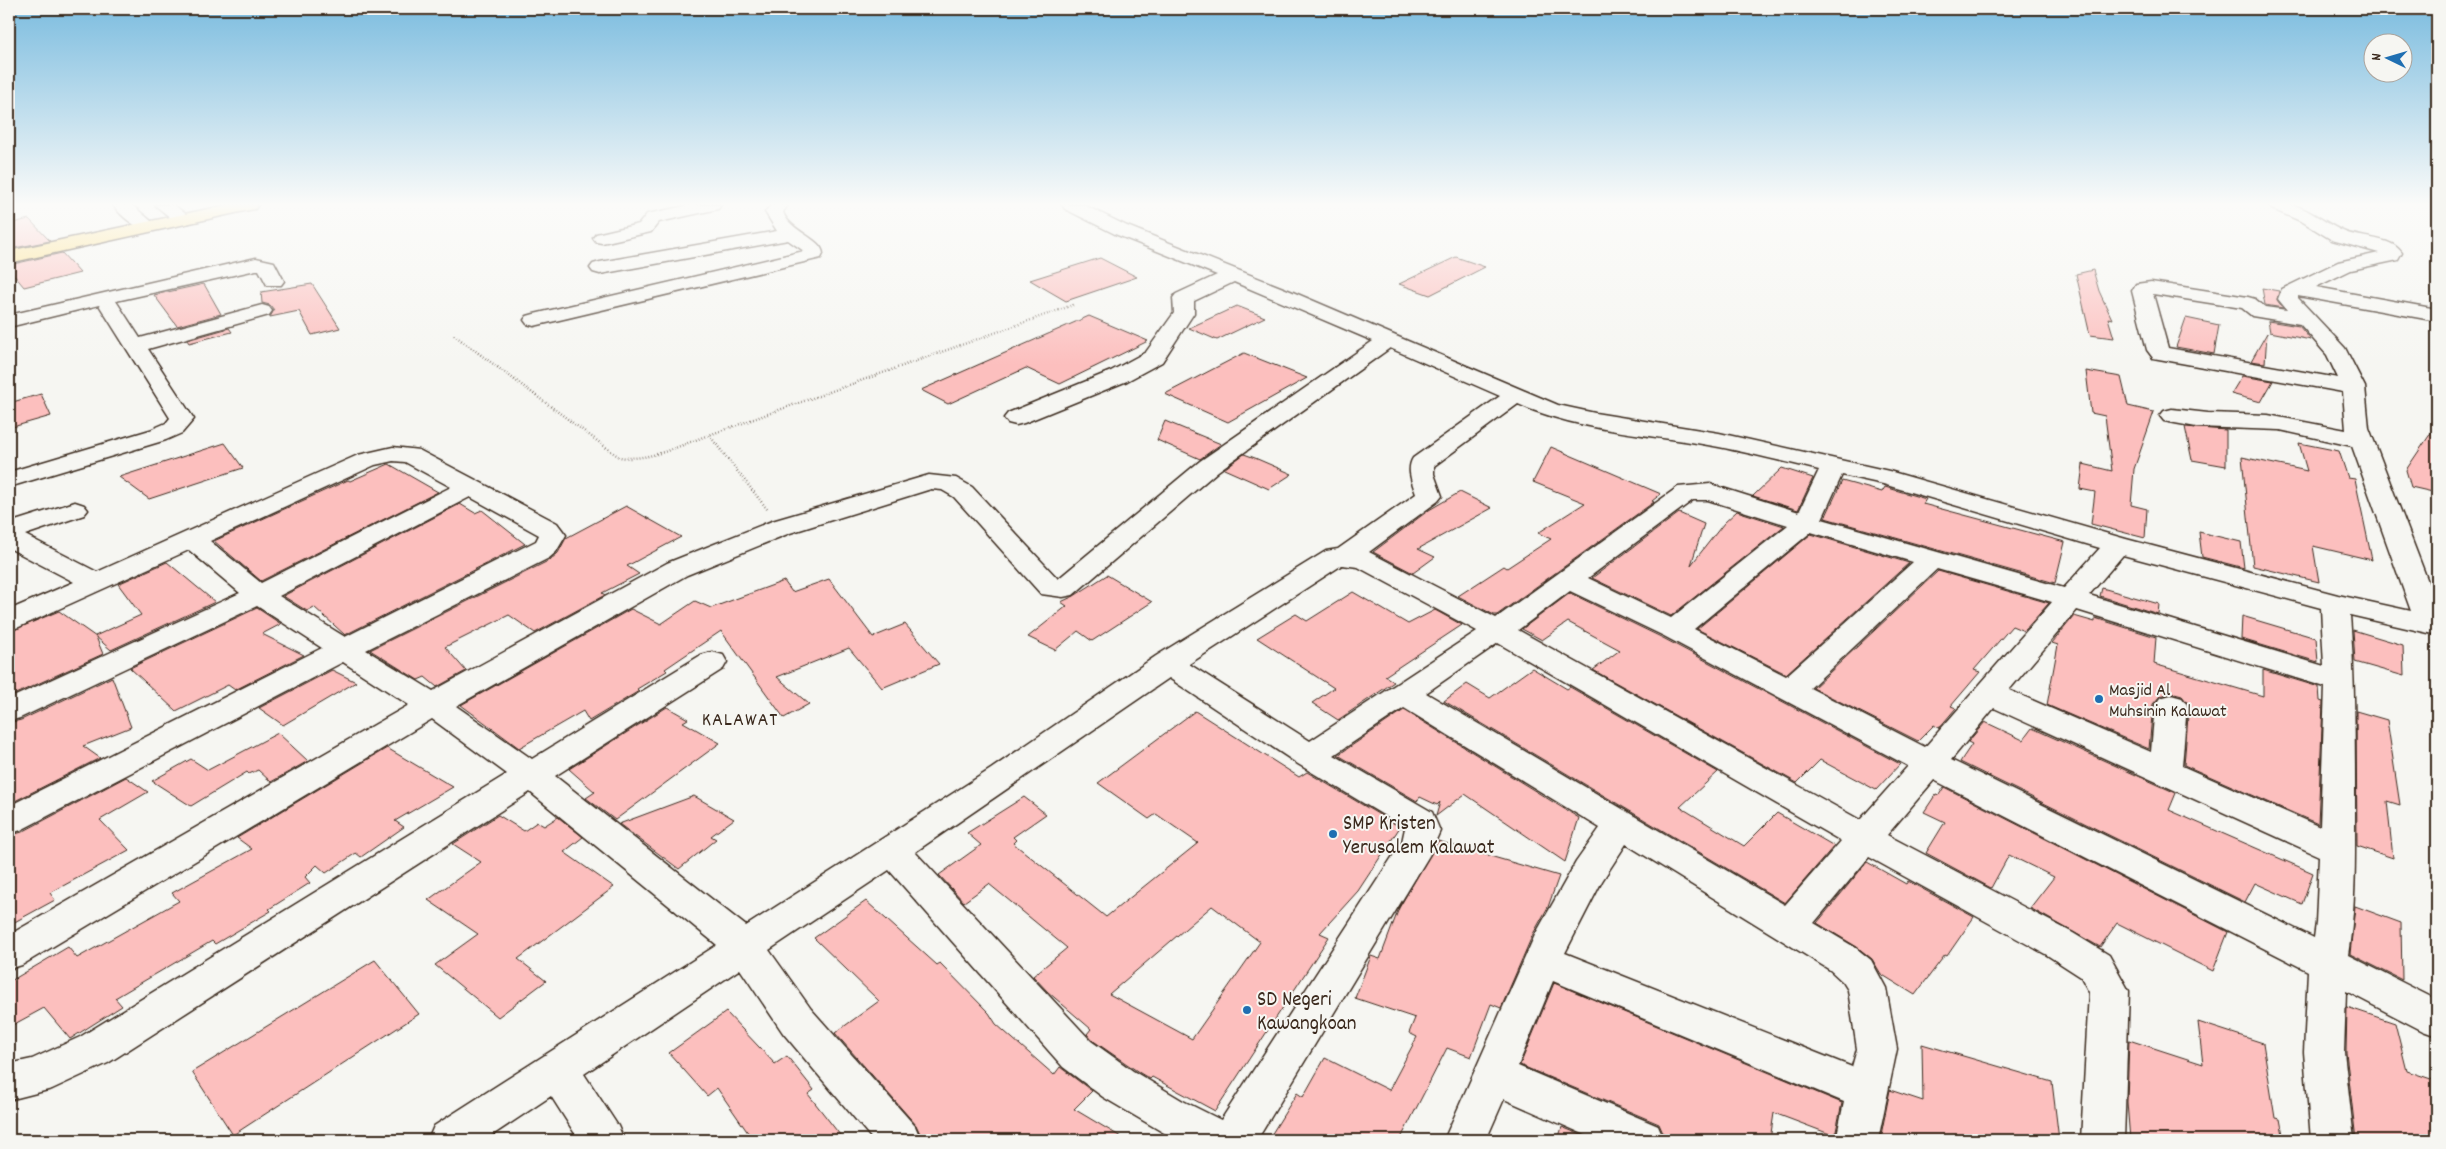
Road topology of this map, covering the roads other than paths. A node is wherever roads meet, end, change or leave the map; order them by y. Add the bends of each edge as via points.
1 (653, 259) edge
2 (794, 259) edge
3 (1190, 259) edge
4 (2379, 259) edge
5 (600, 268) dead end
6 (1233, 276) junction
7 (274, 281) dead end
8 (2297, 290) junction
9 (104, 298) junction
10 (262, 311) dead end
11 (2437, 315) edge
12 (2305, 319) junction
13 (534, 320) dead end
14 (9, 321) edge
15 (1388, 340) junction
16 (135, 346) junction
17 (2354, 387) junction
18 (1516, 395) junction
19 (2172, 416) dead end
20 (1016, 418) dead end
21 (2362, 441) junction
22 (1834, 465) junction
23 (9, 480) edge
24 (471, 487) junction
25 (74, 510) dead end
26 (1807, 523) junction
27 (9, 538) edge
28 (192, 539) junction
29 (2117, 545) junction
30 (1346, 556) junction
31 (1932, 559) junction
32 (1568, 579) junction
33 (96, 582) junction
34 (259, 595) junction
35 (2071, 599) junction
36 (2335, 603) junction
37 (9, 621) edge
38 (2434, 625) edge
39 (1674, 630) junction
40 (1497, 631) junction
41 (344, 649) junction
42 (712, 662) dead end
43 (1167, 663) junction
44 (2340, 681) junction
45 (1790, 689) junction
46 (1403, 693) junction
47 (1991, 694) junction
48 (2171, 705) dead end
49 (431, 706) junction
50 (9, 711) edge
51 (1310, 756) junction
52 (1931, 764) junction
53 (2165, 772) junction
54 (532, 776) junction
55 (9, 821) edge
56 (1620, 826) junction
57 (1863, 838) junction
58 (2337, 849) junction
59 (892, 850) junction
60 (1788, 927) junction
61 (746, 947) junction
62 (9, 954) edge
63 (1542, 960) junction
64 (2328, 962) junction
65 (2437, 1019) edge
66 (558, 1070) junction
67 (1493, 1075) junction
68 (9, 1082) edge
69 (1866, 1092) junction
70 (449, 1140) edge
71 (603, 1140) edge
72 (900, 1140) edge
73 (1218, 1140) edge
74 (1233, 1140) edge
75 (1465, 1140) edge
76 (1643, 1140) edge
77 (1857, 1140) edge
78 (2103, 1140) edge
79 (2332, 1140) edge

1 - 5 street
2 - 13 street
3 - 6 street
4 - 8 street via 2345,266
6 - 15 street
6 - 20 street via 1183,298 1184,313 1154,357 1119,376
7 - 9 street via 267,266 256,264
8 - 11 street
8 - 12 street via 2289,293 2288,299
9 - 14 street
9 - 16 street
10 - 16 street
12 - 17 street via 2337,353
12 - 17 street via 2259,312 2248,303 2237,301 2151,288 2142,290 2161,353
15 - 18 street
15 - 49 street via 1209,466 1063,589 1051,588 963,492 945,482 929,482 781,527 677,569
16 - 23 street via 181,417 178,424 158,435
17 - 21 street via 2357,428
18 - 22 street via 1551,410 1595,420 1719,440
18 - 30 street via 1422,463 1429,496
19 - 21 street via 2192,420 2269,422
21 - 38 street
22 - 26 street
22 - 29 street via 1954,496
24 - 28 street via 410,455 384,455
24 - 34 street
24 - 41 street via 548,529 552,539 539,552
25 - 27 street
26 - 31 street
26 - 32 street via 1710,492 1687,492
26 - 39 street
27 - 33 street
28 - 33 street
28 - 34 street
29 - 35 street
29 - 36 street
30 - 40 street via 1368,561
30 - 43 street via 1336,557 1276,592
31 - 35 street
31 - 45 street
32 - 39 street
32 - 40 street
33 - 37 street
34 - 41 street
34 - 50 street
35 - 44 street
35 - 47 street
36 - 38 street
36 - 44 street
39 - 45 street
40 - 46 street
40 - 57 street
41 - 49 street
41 - 55 street
42 - 54 street
43 - 51 street
43 - 59 street via 1085,723
44 - 58 street
45 - 52 street
46 - 51 street
46 - 56 street
47 - 52 street
47 - 53 street
48 - 53 street
49 - 54 street via 465,726
49 - 62 street
51 - 74 street via 1420,821 1423,831 1418,845
52 - 57 street
52 - 64 street
53 - 58 street
54 - 61 street
54 - 68 street via 94,1050 37,1076
56 - 60 street
56 - 63 street via 1588,872
57 - 60 street
57 - 78 street via 2095,966 2109,991
58 - 64 street via 2336,923
59 - 61 street
59 - 73 street via 1077,1054 1168,1115
60 - 69 street via 1843,959 1857,971 1867,988 1877,1049
61 - 66 street
61 - 72 street via 797,1021
63 - 67 street
63 - 69 street
64 - 65 street
64 - 79 street via 2324,1052
66 - 70 street
66 - 71 street
67 - 75 street
67 - 76 street
69 - 77 street

